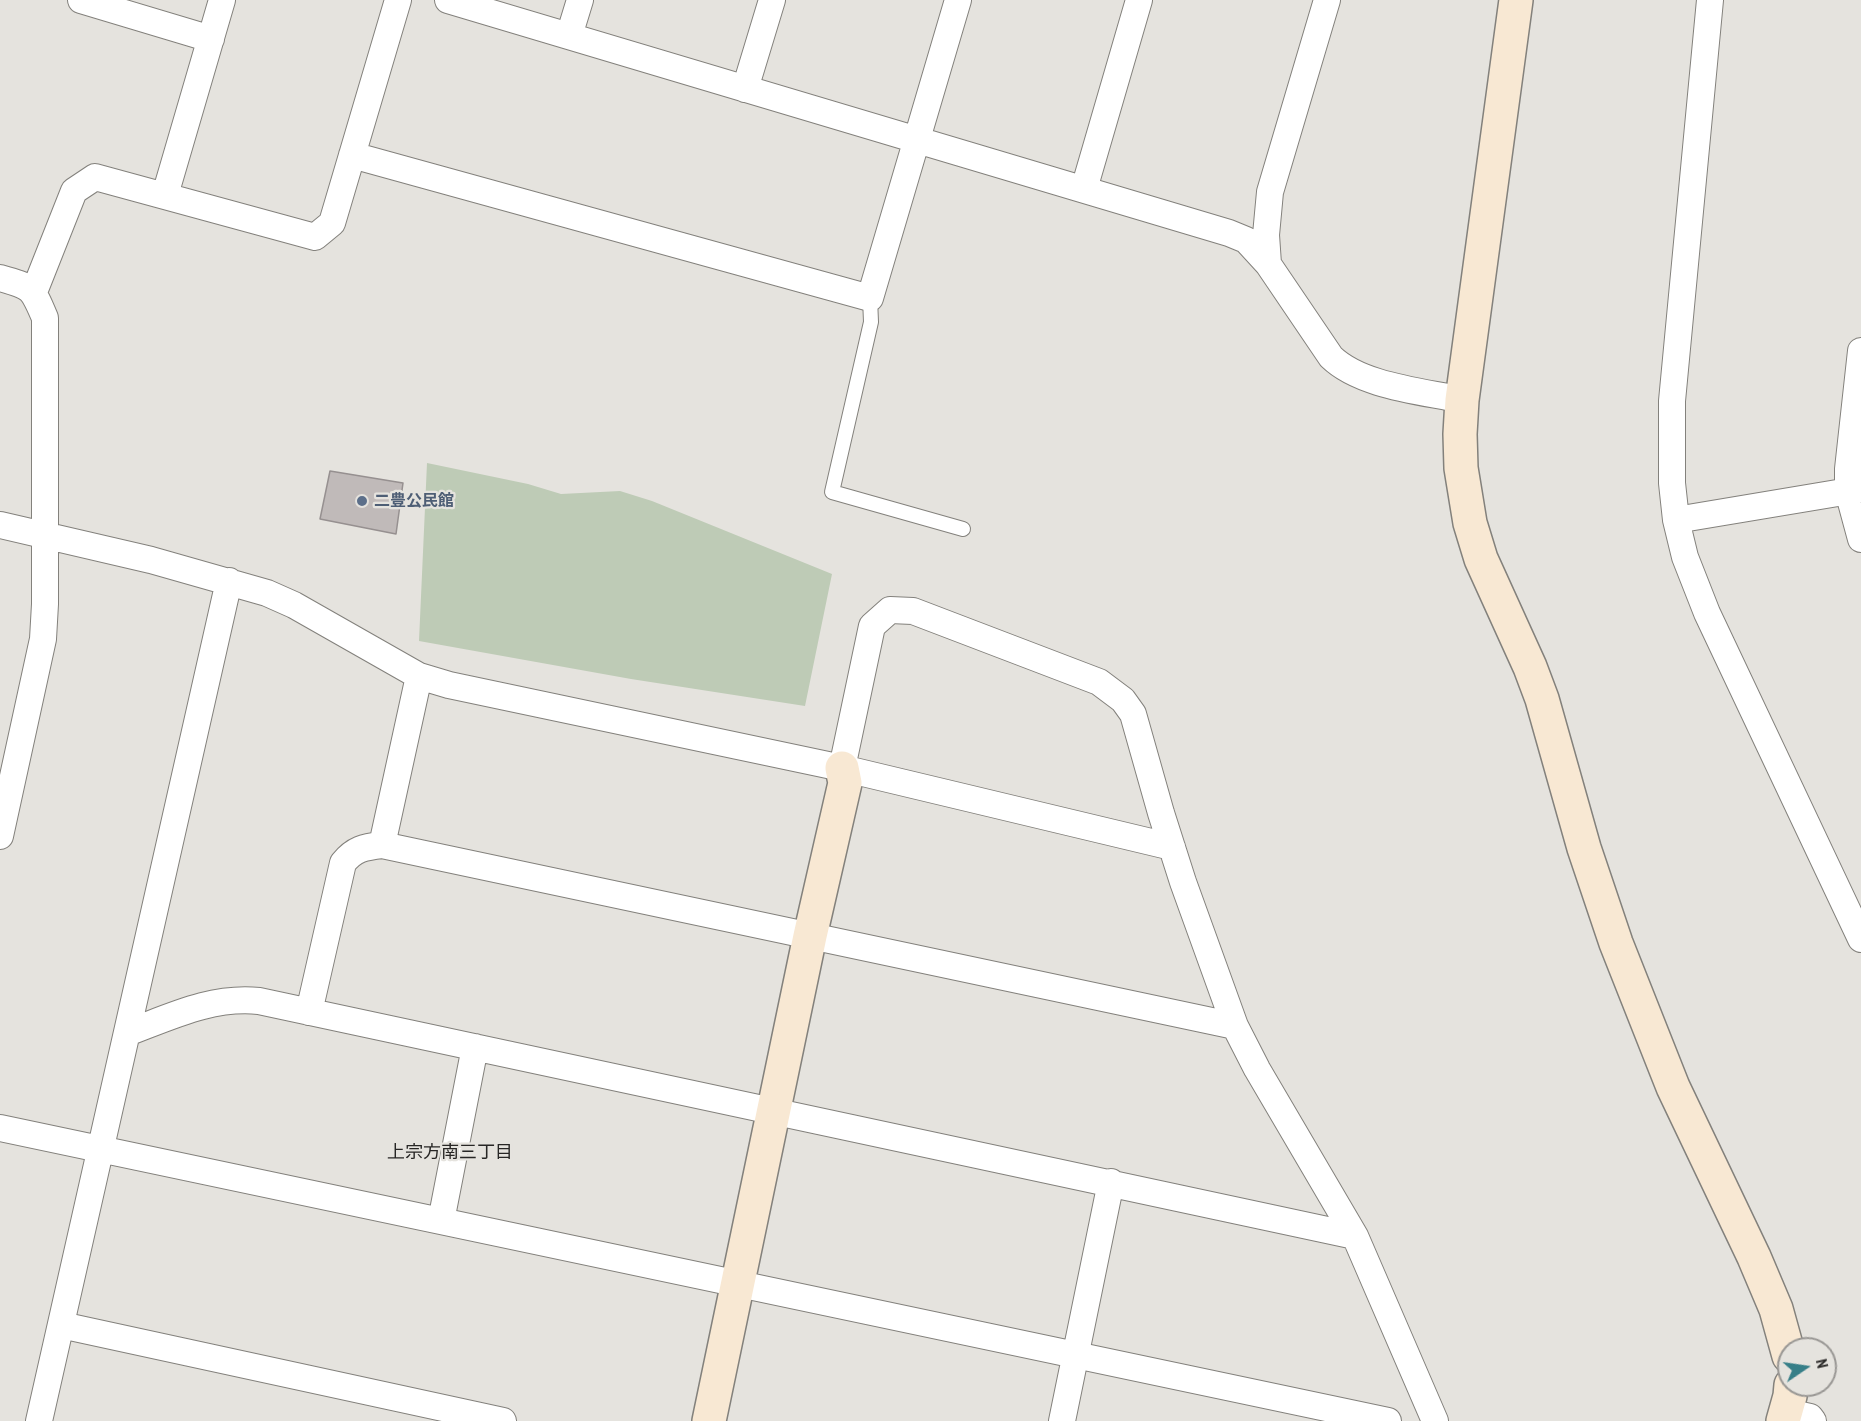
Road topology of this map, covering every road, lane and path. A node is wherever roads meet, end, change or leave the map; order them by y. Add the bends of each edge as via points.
1 (81, 0) edge
2 (222, 0) edge
3 (398, 0) edge
4 (448, 0) edge
5 (580, 0) edge
6 (772, 0) edge
7 (958, 0) edge
8 (1139, 0) edge
9 (1327, 0) edge
10 (1516, 0) edge
11 (1710, 0) edge
12 (569, 36) junction
13 (211, 39) junction
14 (745, 89) junction
15 (917, 140) junction
16 (352, 156) junction
17 (1084, 189) junction
18 (165, 195) junction
19 (1268, 264) junction
20 (0, 278) edge
21 (34, 292) junction
22 (870, 298) junction
23 (1861, 351) edge
24 (1462, 400) junction
25 (1855, 490) edge
26 (1676, 520) junction
27 (0, 525) edge
28 (963, 529) dead end
29 (45, 536) junction
30 (1861, 539) edge
31 (229, 581) junction
32 (419, 676) junction
33 (842, 768) junction
34 (0, 836) edge
35 (382, 845) junction
36 (1172, 847) junction
37 (810, 936) junction
38 (1861, 939) edge
39 (309, 1012) junction
40 (1235, 1026) junction
41 (127, 1033) junction
42 (475, 1047) junction
43 (774, 1111) junction
44 (0, 1128) edge
45 (100, 1149) junction
46 (1111, 1182) junction
47 (441, 1221) junction
48 (1355, 1236) junction
49 (738, 1283) junction
50 (61, 1325) junction
51 (1784, 1337) edge
52 (1075, 1355) junction
53 (39, 1421) edge
54 (503, 1421) edge
55 (709, 1421) edge
56 (1062, 1421) edge
57 (1388, 1421) edge
58 (1435, 1421) edge

1 - 13 street
2 - 13 street
3 - 16 street
4 - 12 street
5 - 12 street
6 - 14 street
7 - 15 street
8 - 17 street
9 - 19 street via 1270,192
10 - 24 street
11 - 26 street via 1672,401
12 - 14 street
13 - 18 street
14 - 15 street
15 - 17 street
15 - 22 street
16 - 18 street via 332,223 315,237
16 - 22 street
17 - 19 street via 1229,233 1246,240
18 - 21 street via 95,177 74,191
19 - 24 street via 1342,368 1370,380
20 - 21 street
21 - 29 street via 45,318
22 - 28 lane via 871,322 832,492
23 - 25 street via 1850,447
24 - 51 street via 1461,468 1474,538 1542,699 1599,898 1648,1029 1754,1257
25 - 26 street
25 - 30 street
26 - 38 street via 1685,557 1707,614
27 - 29 street
29 - 31 street
29 - 34 street via 43,639
31 - 32 street via 294,605
31 - 41 street
32 - 33 street
32 - 35 street
33 - 36 street
33 - 36 street via 872,626 890,610 913,611 1099,682 1123,700 1133,714
33 - 37 street via 845,783
35 - 37 street
35 - 39 street via 363,847 343,863
36 - 40 street
37 - 40 street
37 - 43 street
39 - 41 street via 238,999 199,1007
39 - 42 street
40 - 48 street
41 - 45 street
42 - 43 street
42 - 47 street
43 - 46 street
43 - 49 street
44 - 45 street
45 - 47 street
45 - 50 street
46 - 48 street
46 - 52 street
47 - 49 street
48 - 58 street
49 - 52 street
49 - 55 street
50 - 53 street
50 - 54 street
52 - 56 street
52 - 57 street

